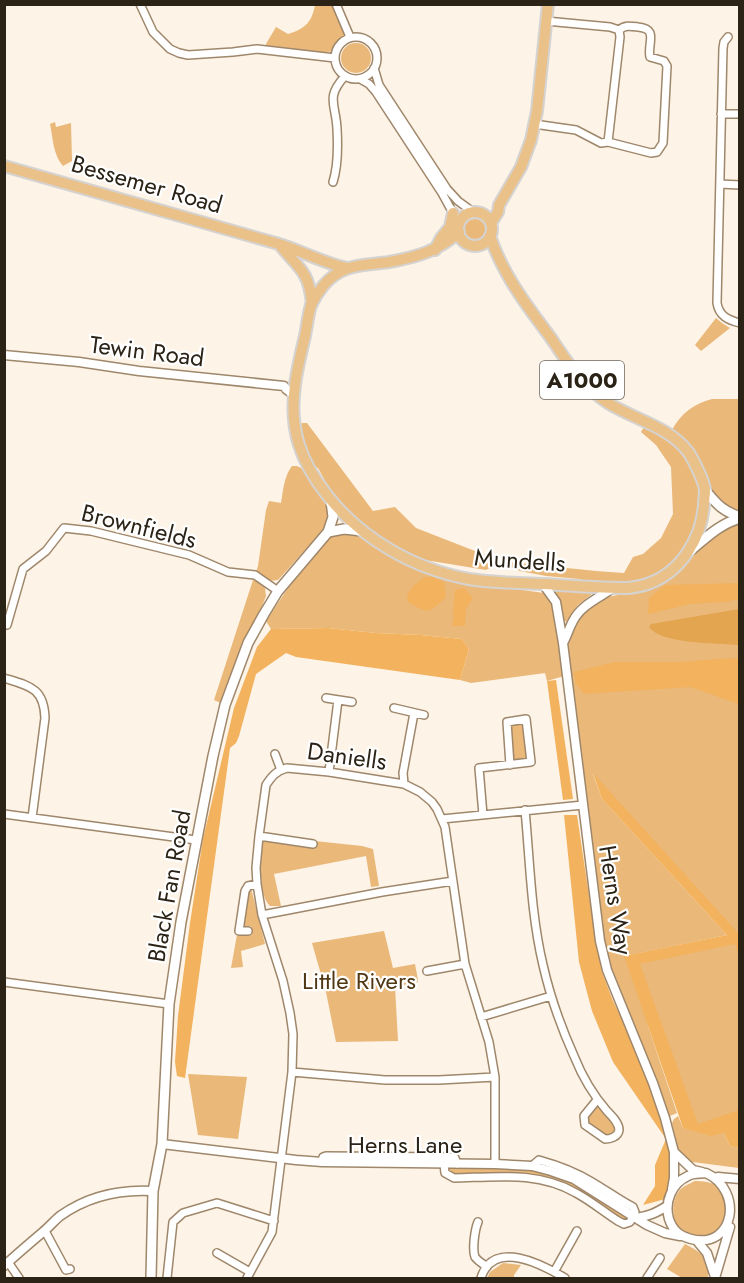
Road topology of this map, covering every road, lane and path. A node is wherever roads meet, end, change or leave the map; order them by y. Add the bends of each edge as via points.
1 (140, 4) edge
2 (336, 4) edge
3 (548, 4) edge
4 (546, 21) junction
5 (619, 30) junction
6 (728, 37) dead end
7 (350, 38) junction
8 (335, 58) junction
9 (375, 68) junction
10 (345, 76) junction
11 (360, 79) junction
12 (721, 114) junction
13 (740, 114) edge
14 (534, 124) junction
15 (609, 142) junction
16 (4, 166) edge
17 (333, 182) dead end
18 (720, 184) junction
19 (740, 185) edge
20 (499, 205) junction
21 (477, 212) junction
22 (453, 213) junction
23 (491, 223) junction
24 (459, 228) junction
25 (490, 236) junction
26 (279, 244) junction
27 (435, 250) junction
28 (347, 268) junction
29 (312, 304) junction
30 (740, 323) edge
31 (4, 356) edge
32 (296, 377) junction
33 (284, 386) junction
34 (294, 395) junction
35 (705, 490) junction
36 (331, 501) junction
37 (740, 517) edge
38 (362, 531) junction
39 (328, 532) junction
40 (688, 552) junction
41 (543, 584) junction
42 (614, 588) junction
43 (278, 591) junction
44 (7, 625) dead end
45 (563, 643) junction
46 (4, 678) edge
47 (326, 698) dead end
48 (338, 700) junction
49 (352, 702) dead end
50 (394, 708) dead end
51 (414, 713) junction
52 (424, 715) dead end
53 (275, 754) dead end
54 (510, 765) junction
55 (281, 770) junction
56 (328, 772) junction
57 (404, 784) junction
58 (583, 805) junction
59 (525, 810) junction
60 (4, 814) edge
61 (483, 815) junction
62 (32, 818) junction
63 (442, 819) junction
64 (259, 836) junction
65 (196, 840) junction
66 (313, 844) dead end
67 (453, 881) junction
68 (257, 884) junction
69 (262, 915) junction
70 (248, 931) dead end
71 (465, 964) junction
72 (427, 971) dead end
73 (4, 982) edge
74 (551, 996) junction
75 (169, 1004) junction
76 (481, 1017) junction
77 (291, 1072) junction
78 (495, 1077) junction
79 (597, 1100) junction
80 (162, 1144) junction
81 (674, 1152) junction
82 (280, 1158) junction
83 (322, 1162) junction
84 (444, 1164) junction
85 (457, 1164) junction
86 (495, 1164) junction
87 (706, 1173) junction
88 (718, 1177) junction
89 (740, 1179) edge
90 (672, 1189) junction
91 (153, 1191) junction
92 (738, 1203) edge
93 (667, 1206) junction
94 (634, 1217) junction
95 (274, 1221) junction
96 (478, 1222) dead end
97 (731, 1224) junction
98 (45, 1231) junction
99 (577, 1232) dead end
100 (680, 1236) junction
101 (697, 1241) junction
102 (217, 1253) dead end
103 (660, 1258) dead end
104 (6, 1264) edge
105 (487, 1267) junction
106 (70, 1269) dead end
107 (554, 1272) junction
108 (249, 1275) edge
109 (19, 1278) edge
110 (151, 1278) edge
111 (167, 1278) edge
112 (481, 1278) edge
113 (565, 1278) edge
114 (647, 1278) edge
115 (715, 1278) edge

1 - 8 street via 153,32 179,53 257,49
2 - 7 street
3 - 4 main road, A1000
4 - 5 street
4 - 14 main road, A1000
5 - 15 street
5 - 15 street via 627,26 647,28 651,34 650,57 668,66 663,143 657,152 651,153
6 - 12 street via 723,48
7 - 8 street via 338,47
7 - 9 street via 362,38 372,44 377,56
8 - 10 street
9 - 11 street
9 - 21 street via 379,85 447,189
10 - 11 street
10 - 17 street via 333,93 337,131
11 - 22 street via 376,92
12 - 13 street
12 - 18 street
14 - 15 street via 576,130 601,143
14 - 20 main road, A1000 via 521,167
16 - 26 main road, Bessemer Road / A1000
18 - 19 street
18 - 30 street via 718,307 726,318
20 - 21 main road, A1000
20 - 23 main road, A1000
21 - 23 main road
21 - 24 main road, A1000 via 464,216
22 - 24 street
22 - 27 main road
23 - 25 main road, A1000
24 - 25 main road via 465,242 473,246 486,242
24 - 27 main road, Mundells / A1000 via 449,242
25 - 35 main road, Mundells / A1000 via 511,282 579,378 605,402 670,434 690,455
26 - 28 main road, Bessemer Road / A1000
26 - 29 main road, A1000 via 306,275
27 - 28 main road, Mundells / A1000
28 - 29 main road, Mundells / A1000 via 327,282
29 - 32 main road, Mundells / A1000
31 - 33 street, Tewin Road
32 - 33 street
32 - 34 main road, Mundells / A1000
33 - 34 street
34 - 36 main road, Mundells / A1000 via 300,452
35 - 37 main road via 718,506
35 - 40 main road, Mundells / A1000 via 701,526
36 - 38 main road, Mundells / A1000
36 - 39 main road via 333,517
37 - 40 main road via 717,528
38 - 39 main road
38 - 41 main road, Mundells / A1000 via 407,559 437,571 469,579
39 - 43 main road, Black Fan Road
40 - 42 main road, Mundells / A1000 via 675,567 652,582
41 - 42 main road, Mundells / A1000
41 - 45 street, Herns Way via 556,602
42 - 45 street via 584,606
43 - 44 street, Brownfields via 255,575 228,572 189,555 64,528 46,551 23,569
43 - 65 main road, Black Fan Road via 249,643 225,705
45 - 58 street, Herns Way
46 - 62 street via 35,689 45,706
47 - 48 street
48 - 49 street
48 - 56 street
50 - 51 street
51 - 52 street
51 - 57 street
53 - 55 street
54 - 54 street via 507,722 526,719 531,762
54 - 61 street via 479,768
55 - 56 street, Daniells
55 - 64 street, Daniells via 266,785
56 - 57 street, Daniells
57 - 63 street, Daniells via 426,796
58 - 59 street
58 - 81 street, Herns Way via 607,970 653,1083
59 - 61 street
59 - 74 street via 537,935
60 - 62 street
61 - 63 street
62 - 65 street
63 - 67 street, Daniells
64 - 66 street
64 - 68 street, Daniells
65 - 75 main road, Black Fan Road
67 - 69 street
67 - 71 street, Daniells
68 - 69 street, Daniells
68 - 70 street via 248,885 245,891 239,931
69 - 77 street, Daniells via 284,981 290,1013
71 - 72 street
71 - 76 street, Daniells
73 - 75 street
74 - 76 street
74 - 79 street via 574,1057
75 - 80 main road, Black Fan Road
76 - 78 street, Daniells
77 - 78 street via 385,1080
77 - 82 street, Daniells
78 - 86 street, Daniells
79 - 79 street via 584,1116 585,1125 605,1139 615,1136 619,1128 615,1119
80 - 82 street, Herns Lane
80 - 91 main road, Black Fan Road
81 - 87 street via 693,1170
81 - 90 street, Herns Way
82 - 83 street, Herns Lane
82 - 95 street, Daniells
83 - 84 street, Herns Lane
83 - 85 street via 326,1156 452,1157
84 - 85 street, Herns Lane
84 - 94 street via 445,1173 454,1178 516,1176 553,1183 575,1192 622,1223 627,1224
85 - 86 street, Herns Lane
86 - 94 street, Herns Lane via 532,1166 574,1179
87 - 88 street
87 - 90 street via 690,1175
88 - 89 street
88 - 92 street via 729,1186
90 - 93 street
91 - 98 street via 120,1191 100,1196 78,1205
91 - 110 main road, Black Fan Road
92 - 97 street
93 - 94 street via 649,1216
93 - 100 street via 672,1226
94 - 100 street, Herns Lane
95 - 108 street, Daniells
95 - 111 street via 217,1203 183,1213 173,1222
96 - 105 street via 474,1253
97 - 101 street via 713,1239
97 - 115 street
98 - 104 street
98 - 106 street via 66,1270
99 - 107 street
100 - 101 street
101 - 115 street via 711,1262
102 - 108 street
103 - 114 street
104 - 109 street
105 - 107 street via 508,1257 530,1261
105 - 112 street
107 - 113 street

